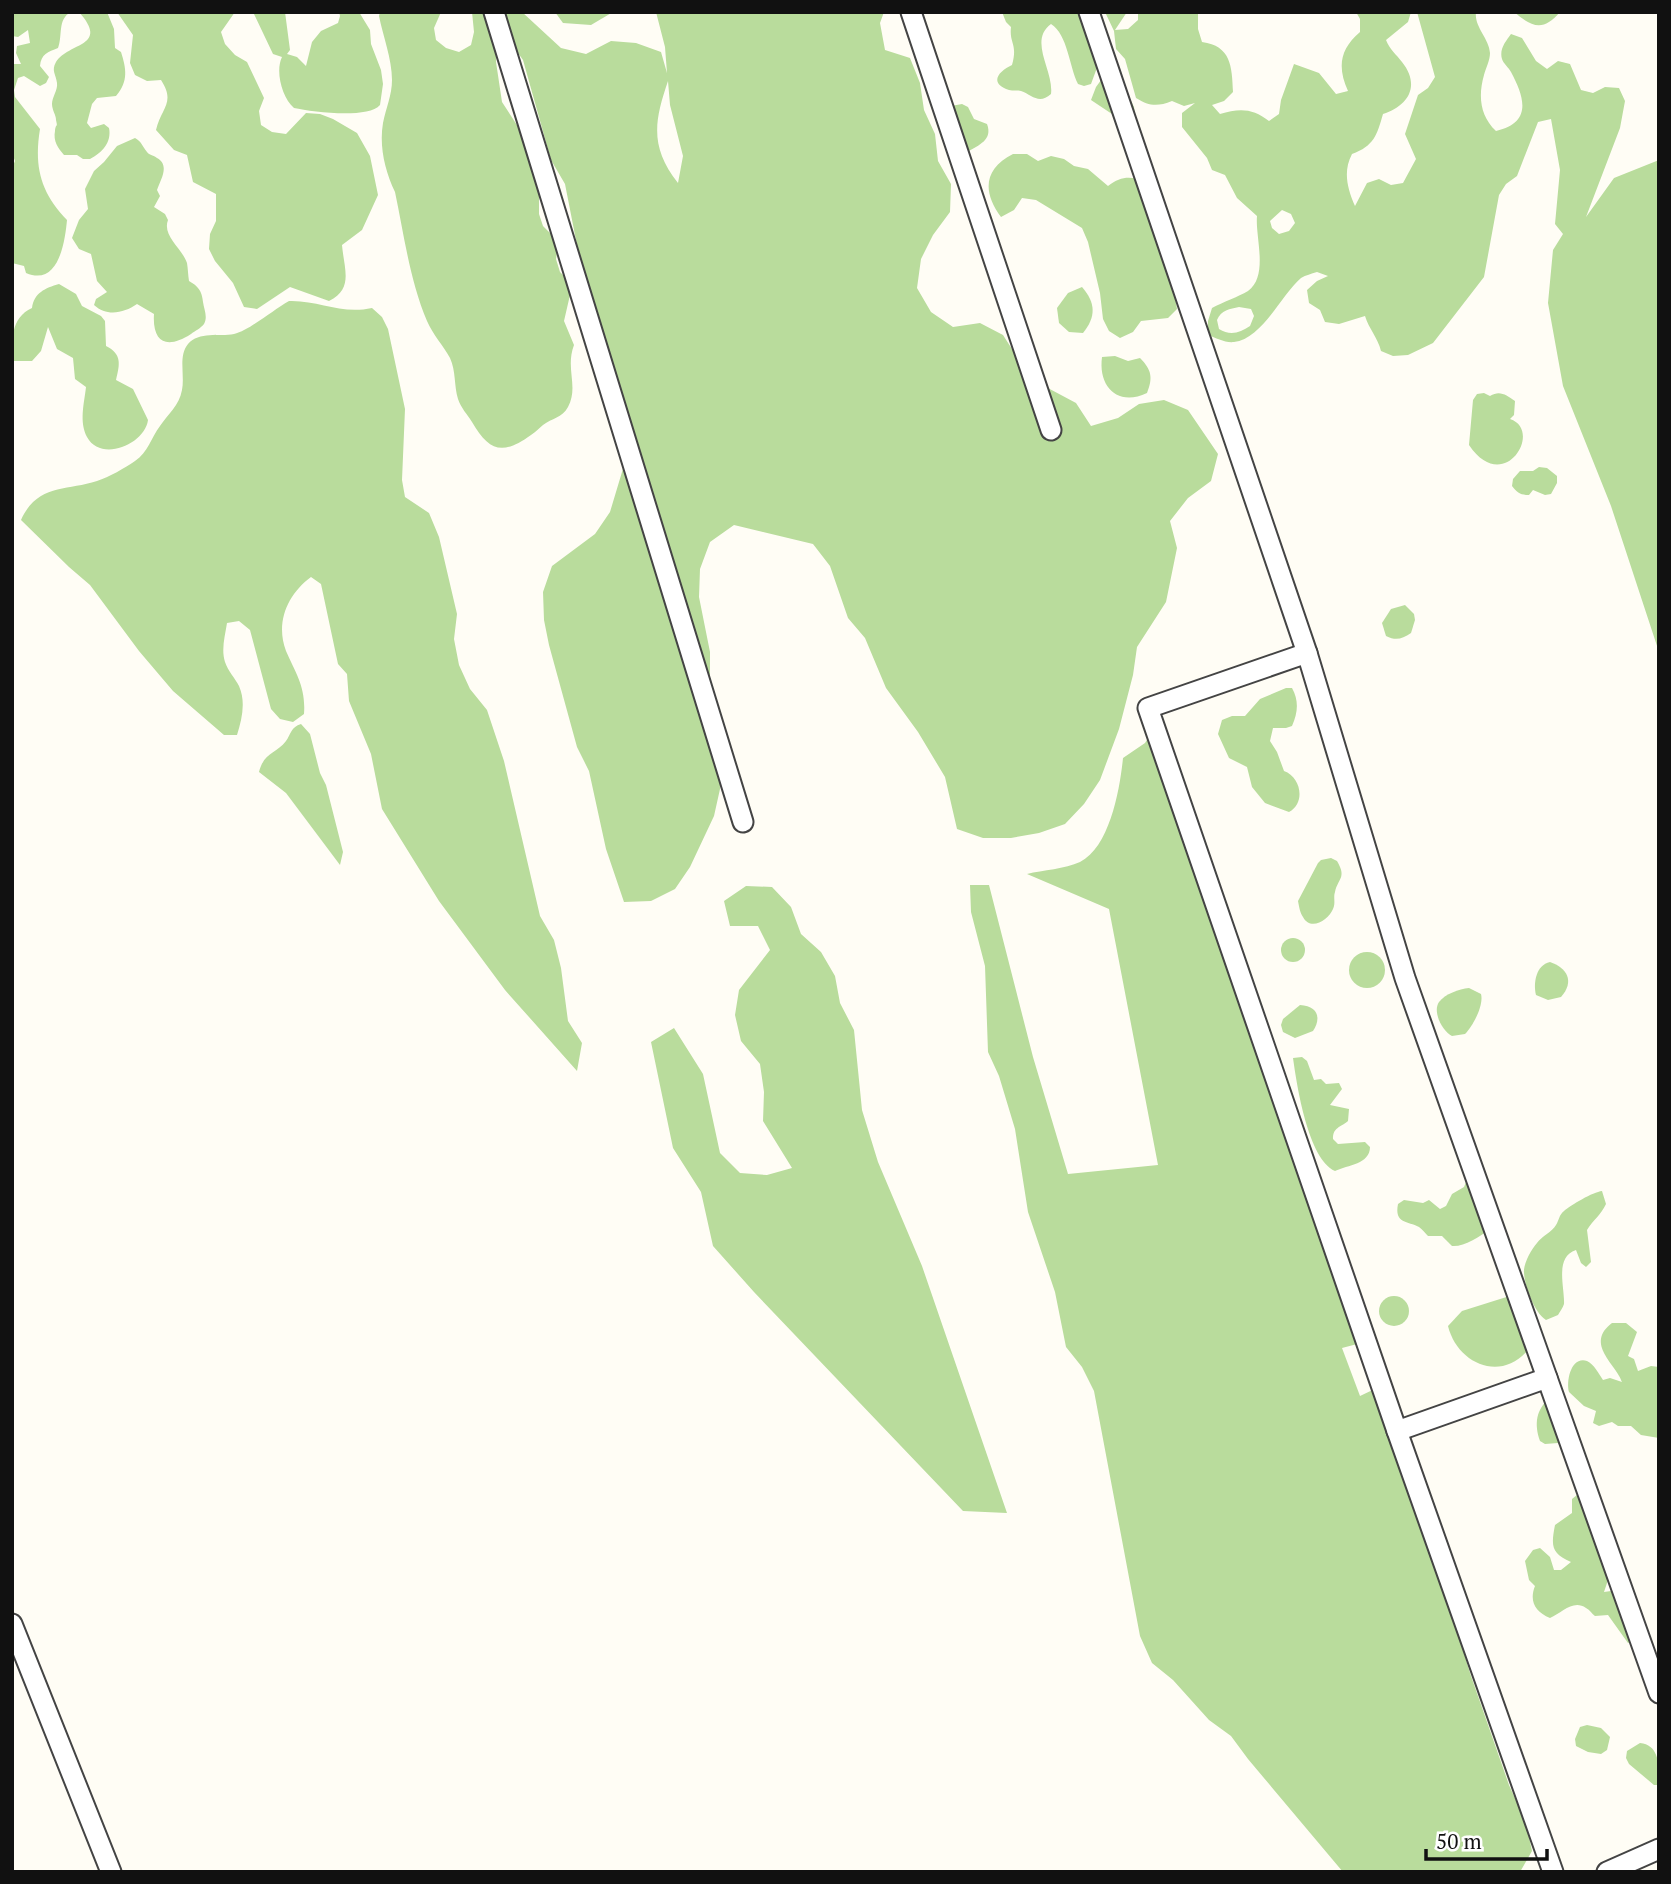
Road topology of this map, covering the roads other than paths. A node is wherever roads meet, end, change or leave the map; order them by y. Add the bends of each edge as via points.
1 (494, 12) edge
2 (911, 12) edge
3 (1089, 12) edge
4 (1051, 430) dead end
5 (1307, 653) junction
6 (743, 821) dead end
7 (1547, 1378) junction
8 (1397, 1431) junction
9 (12, 1624) edge
10 (1659, 1693) edge
11 (1659, 1849) edge
12 (111, 1872) edge
13 (1553, 1872) edge
14 (1607, 1872) edge

1 - 6 street
2 - 4 street
3 - 5 street
5 - 7 street via 1405,978
5 - 8 street via 1148,708
7 - 8 street
7 - 10 street
8 - 13 street
9 - 12 street
11 - 14 street

